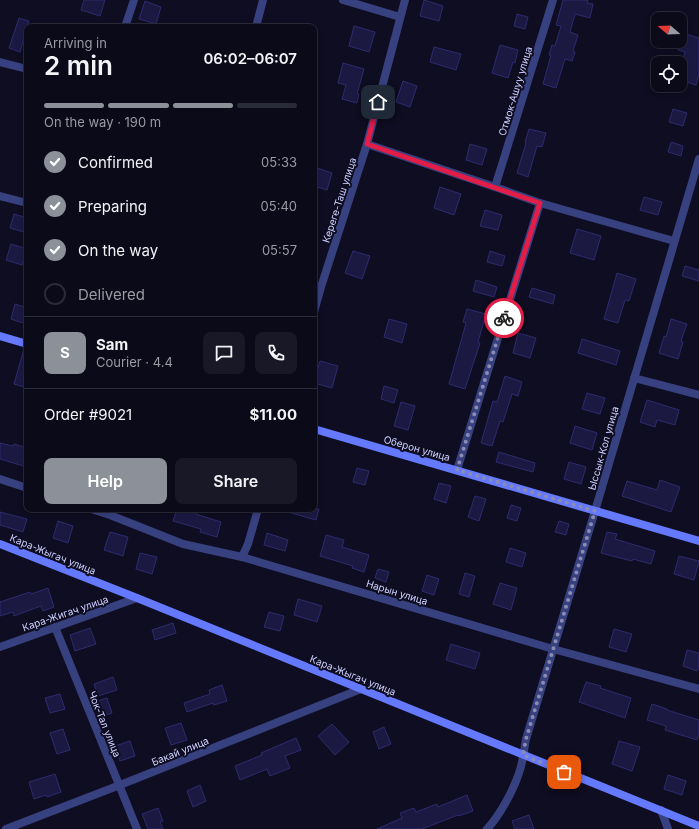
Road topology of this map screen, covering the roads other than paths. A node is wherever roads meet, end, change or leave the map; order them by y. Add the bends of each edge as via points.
1 (134, 0) edge
2 (263, 0) edge
3 (343, 0) edge
4 (405, 0) edge
5 (553, 0) edge
6 (400, 16) junction
7 (126, 24) edge
8 (257, 24) edge
9 (0, 62) edge
10 (24, 68) edge
11 (367, 144) junction
12 (699, 159) edge
13 (495, 187) junction
14 (0, 196) edge
15 (24, 202) edge
16 (540, 203) junction
17 (674, 241) junction
18 (318, 286) edge
19 (0, 336) edge
20 (24, 343) edge
21 (634, 378) junction
22 (699, 395) edge
23 (317, 429) edge
24 (457, 470) junction
25 (0, 479) edge
26 (24, 487) edge
27 (595, 511) junction
28 (100, 512) edge
29 (257, 512) edge
30 (699, 541) edge
31 (0, 544) edge
32 (242, 557) junction
33 (137, 598) junction
34 (55, 627) junction
35 (0, 647) edge
36 (553, 649) junction
37 (361, 689) junction
38 (699, 689) edge
39 (523, 755) junction
40 (120, 785) junction
41 (661, 810) junction
42 (494, 826) edge
43 (699, 826) edge
44 (6, 829) edge
45 (137, 829) edge
46 (487, 829) edge
47 (668, 829) edge

1 - 7 street
2 - 8 street
3 - 6 street
4 - 6 street, Кереге-Таш улица
5 - 13 street, Отмок-Ашуу улица
6 - 11 street, Кереге-Таш улица
9 - 10 street
11 - 13 street
11 - 18 street, Кереге-Таш улица
12 - 17 street, Ыссык-Кол улица
13 - 16 street
14 - 15 street
16 - 17 street
16 - 24 street
17 - 21 street, Ыссык-Кол улица
19 - 20 street
21 - 22 street
21 - 27 street, Ыссык-Кол улица
23 - 24 street, Оберон улица
24 - 27 street, Оберон улица
25 - 26 street
27 - 30 street, Оберон улица
27 - 36 street, Ыссык-Кол улица
28 - 32 street, Нарын улица via 183,544
29 - 32 street
31 - 33 street, Кара-Жыгач улица
32 - 36 street, Нарын улица
33 - 34 street, Кара-Жигач улица
33 - 37 street, Кара-Жыгач улица
34 - 35 street, Кара-Жигач улица
34 - 40 street, Чок-Тал улица
36 - 38 street, Нарын улица
36 - 39 street, Ыссык-Кол улица
37 - 39 street, Кара-Жыгач улица
37 - 40 street, Бакай улица
39 - 41 street, Кара-Жыгач улица
39 - 42 street, Ыссык-Кол улица via 519,772
40 - 44 street, Бакай улица
40 - 45 street, Чок-Тал улица
41 - 43 street, Кара-Жыгач улица
41 - 47 street
42 - 46 street, Ыссык-Кол улица

